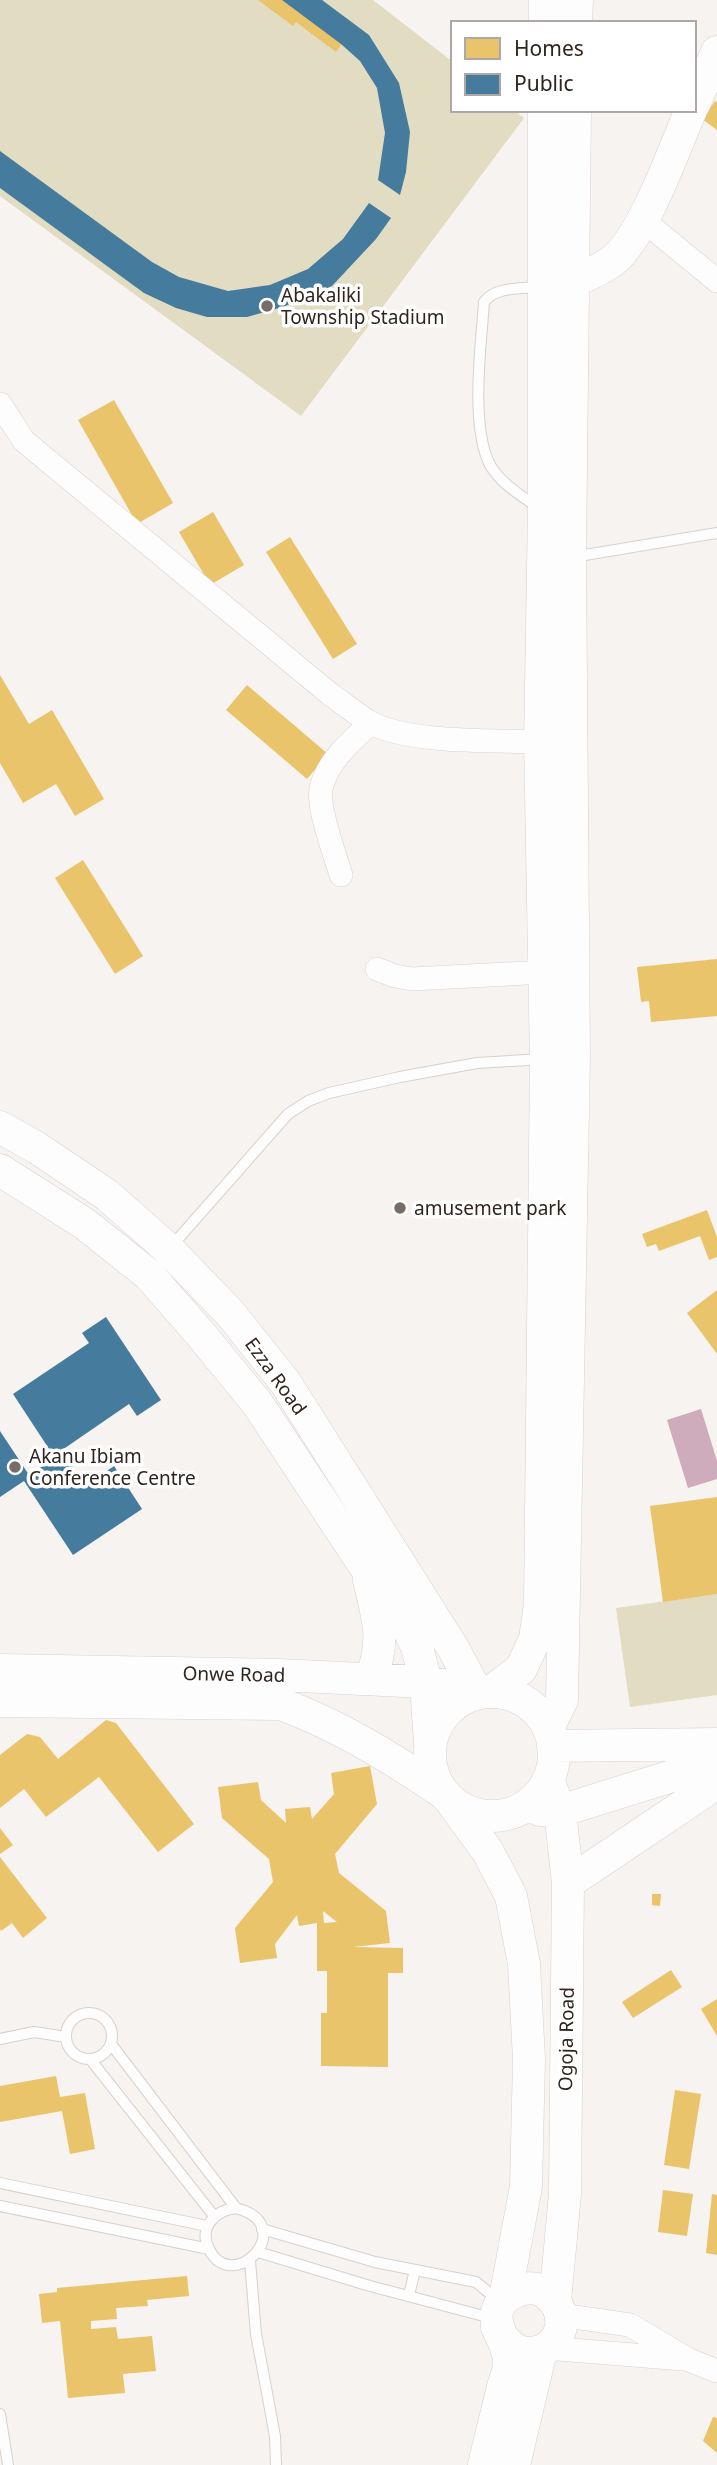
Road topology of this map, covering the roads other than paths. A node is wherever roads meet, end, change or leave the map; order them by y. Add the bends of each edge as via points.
1 (545, 0) edge
2 (577, 0) edge
3 (545, 21) edge
4 (576, 21) edge
5 (717, 52) edge
6 (696, 99) edge
7 (544, 112) edge
8 (575, 112) edge
9 (690, 112) edge
10 (643, 220) junction
11 (717, 281) edge
12 (573, 282) junction
13 (542, 287) junction
14 (0, 404) edge
15 (544, 512) junction
16 (717, 533) edge
17 (556, 558) junction
18 (371, 723) junction
19 (540, 741) junction
20 (341, 875) dead end
21 (377, 970) dead end
22 (546, 971) junction
23 (546, 1059) junction
24 (0, 1127) edge
25 (37, 1149) junction
26 (9, 1175) edge
27 (168, 1249) junction
28 (366, 1568) junction
29 (6, 1670) edge
30 (371, 1679) junction
31 (426, 1682) junction
32 (478, 1694) junction
33 (6, 1701) edge
34 (551, 1737) junction
35 (717, 1744) edge
36 (430, 1745) junction
37 (717, 1762) edge
38 (548, 1780) junction
39 (717, 1783) edge
40 (447, 1796) junction
41 (520, 1810) junction
42 (560, 1811) junction
43 (568, 1883) junction
44 (66, 2037) junction
45 (0, 2039) edge
46 (111, 2044) junction
47 (90, 2059) junction
48 (0, 2183) edge
49 (0, 2206) edge
50 (120, 2207) junction
51 (236, 2208) junction
52 (211, 2221) junction
53 (115, 2229) junction
54 (262, 2229) junction
55 (209, 2249) junction
56 (254, 2256) junction
57 (415, 2270) junction
58 (409, 2295) junction
59 (558, 2308) junction
60 (500, 2312) junction
61 (543, 2350) junction
62 (689, 2360) junction
63 (717, 2371) edge
64 (0, 2414) edge
65 (8, 2465) edge
66 (276, 2465) edge
67 (484, 2465) edge
68 (514, 2465) edge

1 - 3 main road
2 - 4 main road
5 - 6 main road
7 - 13 main road
8 - 12 main road
9 - 10 main road
10 - 11 street
10 - 12 main road via 612,262
12 - 13 main road
12 - 17 main road
13 - 15 main road
13 - 15 lane via 496,291 484,302 479,383 481,440 491,467
14 - 18 street via 24,441
15 - 17 main road
16 - 17 lane
17 - 19 main road
17 - 34 main road via 574,1056 562,1700
18 - 19 street via 430,737
18 - 20 street via 345,746 321,790
19 - 22 main road
21 - 22 street via 412,979
22 - 23 main road
23 - 27 lane via 477,1063 308,1101 288,1114
23 - 32 main road via 540,1605 535,1639 521,1669
24 - 25 main road, Ezza Road
25 - 26 main road
25 - 27 main road, Ezza Road via 107,1195
26 - 28 main road, Ezza Road via 85,1224 149,1275 257,1403
27 - 32 main road, Ezza Road via 230,1313 285,1382
28 - 30 main road via 381,1630
28 - 31 main road, Ezza Road via 401,1613
29 - 30 main road, Onwe Road
29 - 33 main road
30 - 31 main road, Onwe Road
31 - 32 main road, Onwe Road
31 - 36 main road, Ezza Road
32 - 34 main road via 509,1694 525,1701 538,1713
32 - 36 main road via 448,1708
33 - 40 main road, Onwe Road via 281,1704 380,1750
34 - 35 main road
34 - 38 main road via 553,1763
36 - 40 main road via 430,1765
37 - 42 main road
38 - 41 main road via 537,1797
38 - 42 main road, Ogoja Road
39 - 43 main road
40 - 41 main road via 463,1809 484,1816
40 - 60 main road, Ogoja Road via 488,1852 511,1896 524,1964 529,2059 526,2187
41 - 42 main road
42 - 43 main road, Ogoja Road
43 - 59 main road, Ogoja Road via 565,2194
44 - 45 lane via 34,2032
44 - 46 lane via 72,2021 88,2013 105,2019
44 - 47 lane via 74,2053
46 - 47 lane via 106,2052
46 - 51 lane
47 - 52 lane
48 - 50 lane
49 - 53 lane
50 - 52 lane
50 - 53 lane
51 - 52 lane via 224,2209
51 - 54 lane via 257,2218
52 - 55 lane via 206,2238
53 - 55 lane
54 - 56 lane via 263,2241
54 - 57 lane
55 - 56 lane via 227,2264
56 - 58 lane
56 - 66 lane via 256,2334
57 - 58 lane
57 - 60 lane via 476,2281
58 - 60 lane
59 - 60 main road via 536,2289 525,2288 514,2291
59 - 61 main road via 559,2334
59 - 62 street via 630,2325
60 - 61 main road via 501,2337 508,2346 518,2352
60 - 67 main road via 509,2361
61 - 62 street
61 - 68 main road
62 - 63 street
64 - 65 lane

